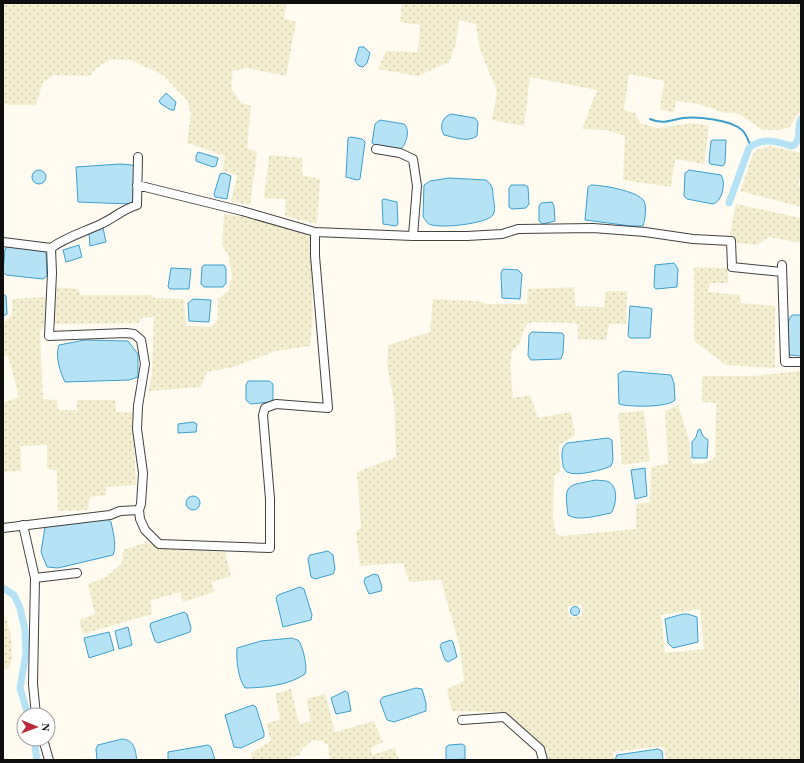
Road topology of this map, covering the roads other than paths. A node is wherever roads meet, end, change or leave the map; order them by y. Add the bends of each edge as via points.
1 (376, 149) dead end
2 (138, 157) dead end
3 (137, 186) junction
4 (315, 232) junction
5 (413, 236) junction
6 (3, 242) edge
7 (51, 248) junction
8 (801, 362) edge
9 (139, 510) junction
10 (23, 526) junction
11 (3, 528) edge
12 (77, 573) dead end
13 (35, 578) junction
14 (35, 707) edge
15 (462, 720) dead end
16 (45, 747) edge
17 (49, 760) edge
18 (543, 760) edge

1 - 5 street via 400,153 413,159 417,186
2 - 3 street
3 - 4 street via 242,211
3 - 7 street via 137,205 126,208 103,223 63,239
4 - 5 street
4 - 9 street via 328,408 276,404 265,408 263,415 270,500 270,548 159,544 145,530
5 - 8 street via 467,236 502,234 518,229 593,228 731,242 732,267 782,268 785,362
6 - 7 street
7 - 9 street via 48,336 126,333 134,334 141,340 145,364 137,429 143,473 142,504
9 - 10 street
10 - 11 street
10 - 13 street
12 - 13 street
13 - 14 street via 33,684
15 - 18 street via 504,717 540,749
16 - 17 street

